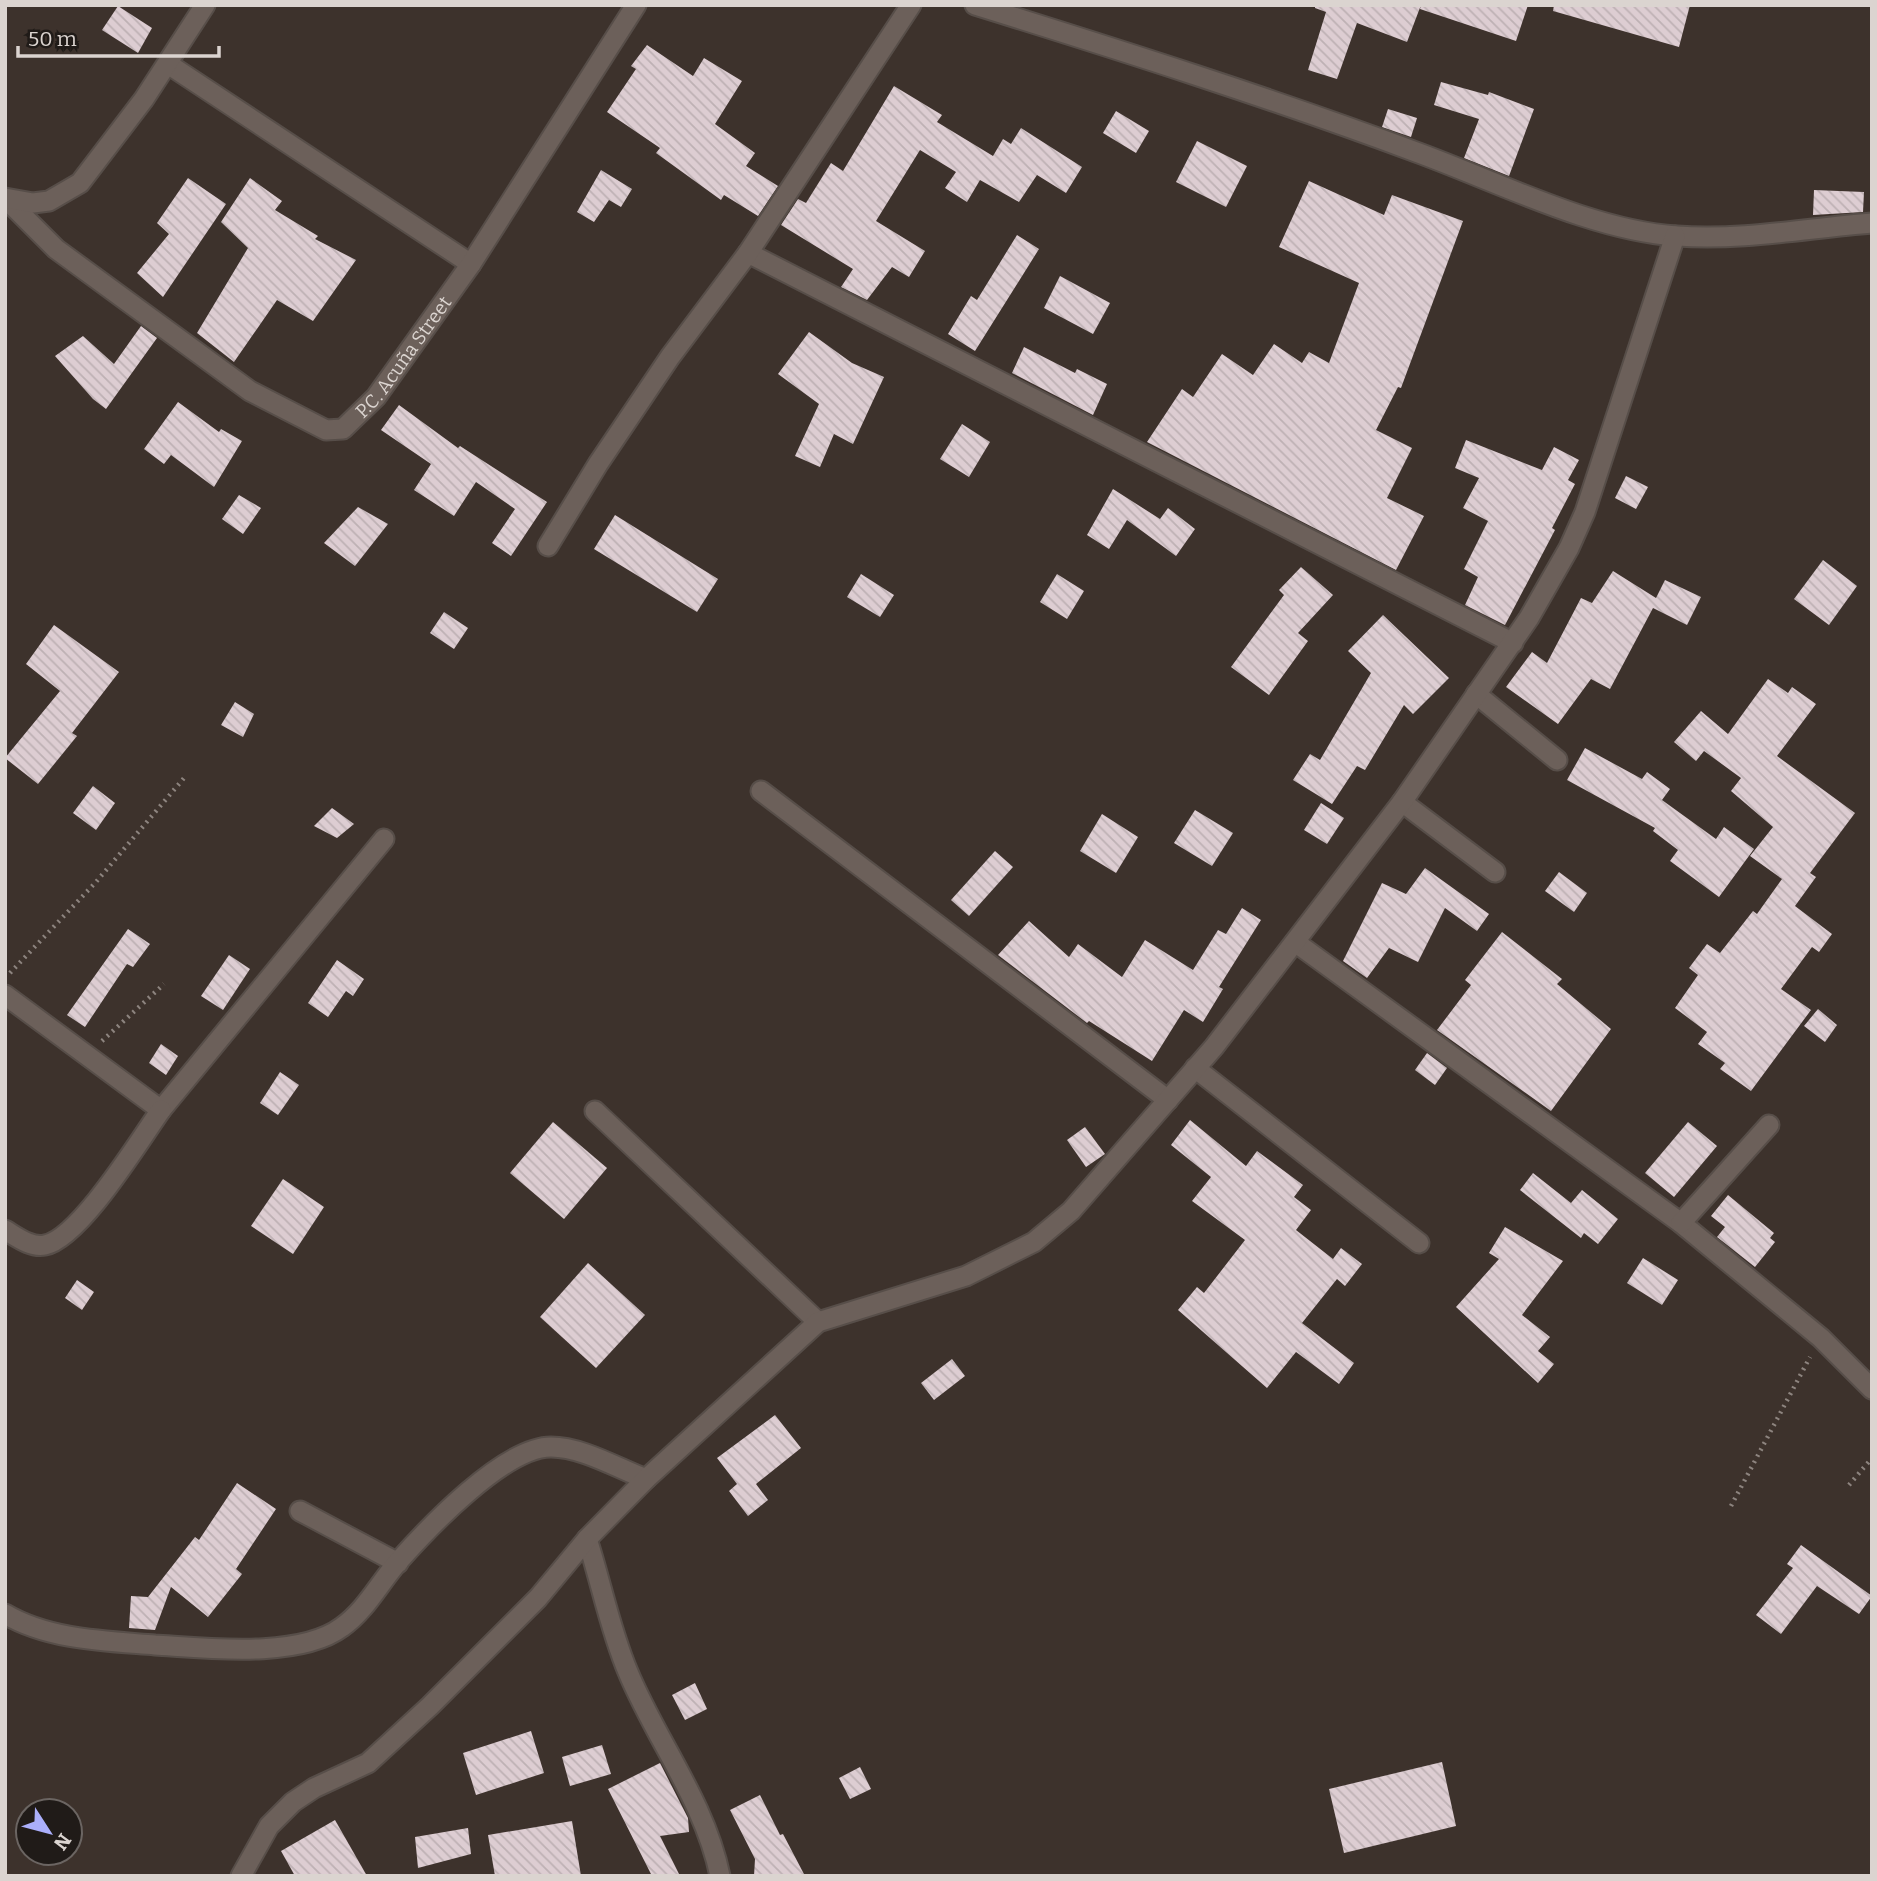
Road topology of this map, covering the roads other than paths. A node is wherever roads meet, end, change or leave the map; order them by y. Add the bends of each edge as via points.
1 (205, 5) edge
2 (636, 5) edge
3 (911, 5) edge
4 (975, 5) edge
5 (168, 64) junction
6 (6, 199) edge
7 (1872, 223) edge
8 (1675, 236) junction
9 (748, 253) junction
10 (471, 264) junction
11 (548, 546) dead end
12 (1513, 643) junction
13 (1476, 694) junction
14 (1558, 760) dead end
15 (761, 791) dead end
16 (1402, 802) junction
17 (384, 839) dead end
18 (1495, 872) dead end
19 (1295, 942) junction
20 (5, 995) edge
21 (1195, 1068) junction
22 (1168, 1100) junction
23 (161, 1111) junction
24 (595, 1111) dead end
25 (1769, 1125) dead end
26 (1681, 1223) junction
27 (5, 1230) edge
28 (1419, 1243) dead end
29 (818, 1322) junction
30 (1872, 1389) edge
31 (646, 1479) junction
32 (300, 1511) dead end
33 (587, 1539) junction
34 (398, 1563) junction
35 (5, 1614) edge
36 (241, 1876) edge
37 (720, 1876) edge

1 - 5 street
2 - 10 street, P.C. Acuña Street
3 - 9 street
4 - 8 street via 1167,64 1595,219
5 - 6 street via 80,183 50,201
5 - 10 street
6 - 10 street, P.C. Acuña Street via 56,249 250,391 326,430 343,429 360,415
7 - 8 street
8 - 12 street via 1585,512
9 - 11 street via 670,357
9 - 12 street
12 - 13 street
13 - 14 street
13 - 16 street
15 - 22 street
16 - 18 street
16 - 19 street
17 - 23 street
19 - 21 street
19 - 26 street
20 - 23 street
21 - 22 street
21 - 28 street
22 - 29 street via 1072,1211 1034,1242 966,1276
23 - 27 street via 72,1231 43,1246
24 - 29 street
25 - 26 street
26 - 30 street via 1821,1338
29 - 31 street
31 - 33 street
31 - 34 street via 566,1448 548,1447 501,1466 472,1487
32 - 34 street
33 - 36 street via 538,1598 368,1763 293,1802 269,1826
33 - 37 street via 627,1671 690,1793 715,1851
34 - 35 street via 341,1628 300,1644 214,1649 87,1639

